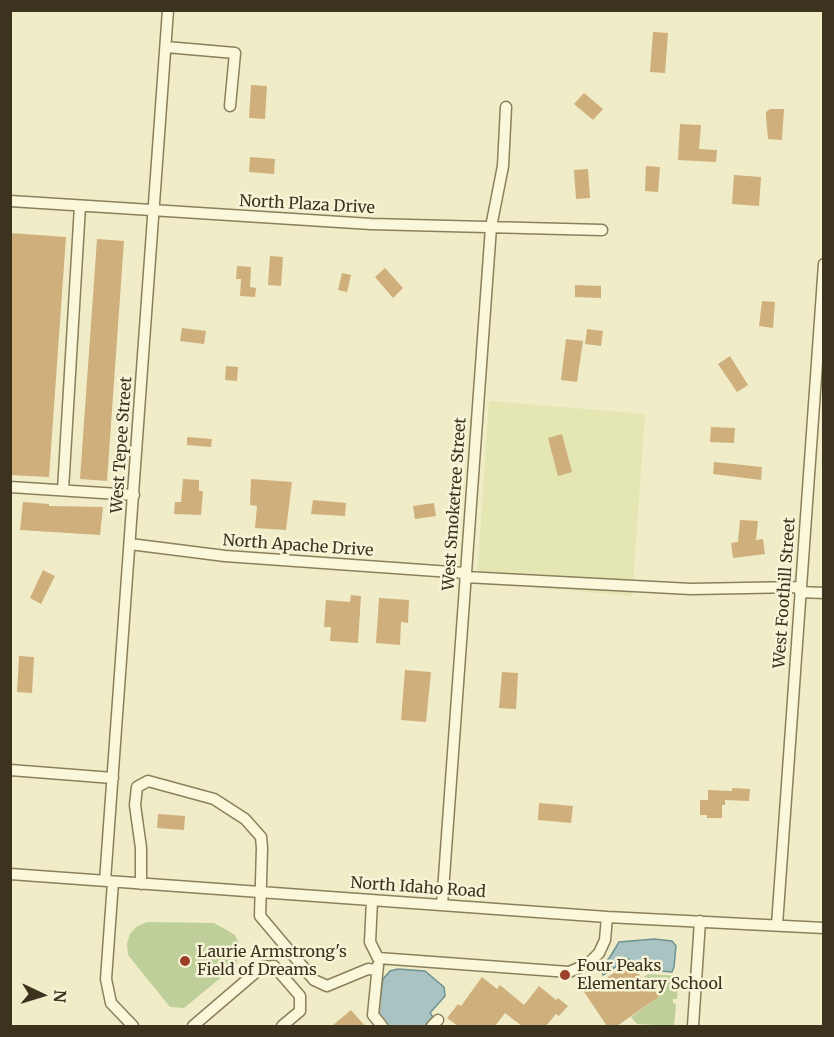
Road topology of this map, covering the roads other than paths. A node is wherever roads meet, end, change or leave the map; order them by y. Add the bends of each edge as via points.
1 (168, 10) edge
2 (166, 47) junction
3 (230, 106) dead end
4 (506, 107) dead end
5 (10, 201) edge
6 (80, 206) junction
7 (154, 211) junction
8 (491, 227) junction
9 (602, 230) dead end
10 (824, 264) edge
11 (10, 487) edge
12 (63, 490) junction
13 (134, 495) junction
14 (130, 544) junction
15 (465, 575) junction
16 (800, 590) junction
17 (824, 593) edge
18 (10, 770) edge
19 (113, 778) junction
20 (10, 874) edge
21 (109, 882) junction
22 (141, 884) junction
23 (261, 892) junction
24 (372, 900) junction
25 (442, 905) junction
26 (607, 917) junction
27 (700, 921) junction
28 (777, 925) junction
29 (824, 928) edge
30 (378, 964) junction
31 (133, 1026) edge
32 (193, 1026) edge
33 (282, 1026) edge
34 (382, 1026) edge
35 (693, 1026) edge

1 - 2 street, West Tepee Street
2 - 3 street via 235,53
2 - 7 street, West Tepee Street
4 - 8 street, West Smoketree Street via 503,166
5 - 6 street, North Plaza Drive
6 - 7 street, North Plaza Drive
6 - 12 street
7 - 8 street, North Plaza Drive
7 - 13 street, West Tepee Street
8 - 9 street, North Plaza Drive
8 - 15 street, West Smoketree Street
10 - 16 street, West Foothill Street
11 - 12 street
12 - 13 street
13 - 14 street, West Tepee Street
14 - 15 street, North Apache Drive via 225,556
14 - 19 street, West Tepee Street
15 - 16 street, North Apache Drive via 691,589
15 - 25 street, West Smoketree Street
16 - 17 street
16 - 28 street, West Foothill Street
18 - 19 street
19 - 21 street, West Tepee Street
20 - 21 street, North Idaho Road
21 - 22 street, North Idaho Road
21 - 31 street, West Tepee Street via 106,979 111,1003
22 - 23 street, North Idaho Road
22 - 23 street via 135,805 137,787 148,781 214,799 244,819 261,837
23 - 24 street, North Idaho Road
23 - 30 street via 260,916 314,980 327,986
24 - 25 street, North Idaho Road
24 - 30 street via 370,942
25 - 26 street, North Idaho Road
26 - 27 street, North Idaho Road
26 - 30 street via 605,940 599,953 588,964 569,972
27 - 28 street, North Idaho Road
27 - 35 street
28 - 29 street, North Idaho Road
30 - 34 street via 373,1016
32 - 33 street via 262,967 274,966 300,996 300,1011

